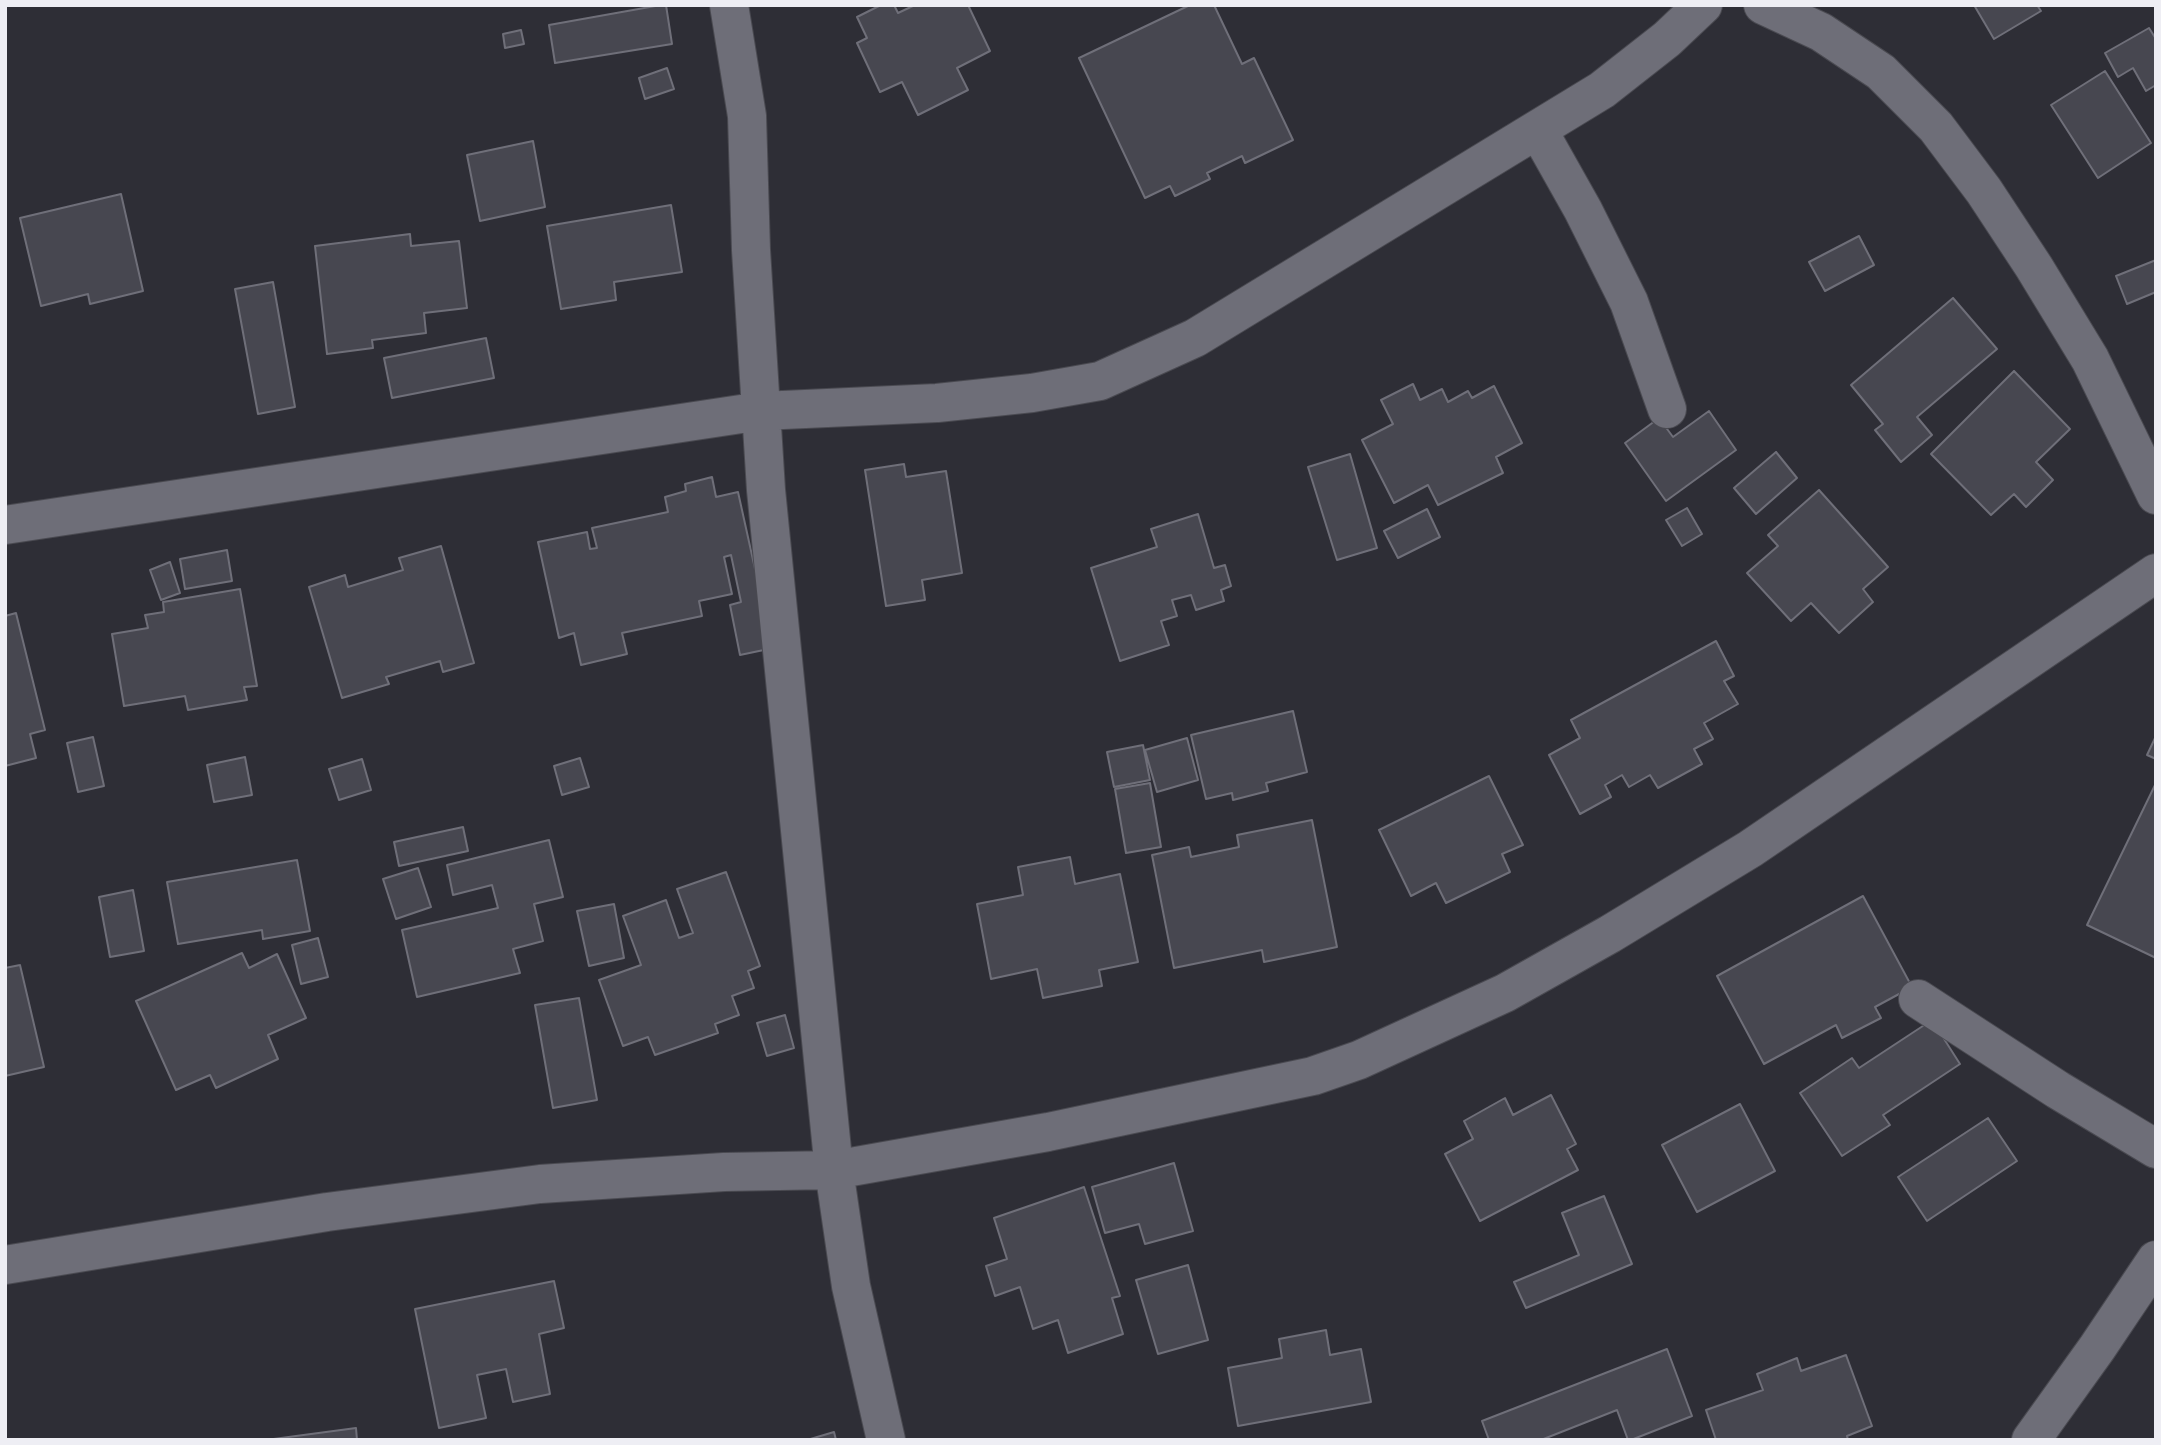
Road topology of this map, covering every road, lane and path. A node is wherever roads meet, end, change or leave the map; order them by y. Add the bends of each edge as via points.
1 (729, 5) edge
2 (1703, 5) edge
3 (1763, 5) edge
4 (1538, 130) junction
5 (1667, 410) dead end
6 (761, 411) junction
7 (2156, 495) edge
8 (5, 525) edge
9 (2156, 572) edge
10 (1918, 999) dead end
11 (2156, 1149) edge
12 (834, 1170) junction
13 (2156, 1259) edge
14 (5, 1265) edge
15 (886, 1440) edge
16 (2031, 1440) edge

1 - 6 street via 747,116
2 - 4 street via 1602,90
3 - 7 street via 1821,32 1881,72 1936,127 1984,191 2090,359
4 - 5 street via 1629,302
4 - 6 street via 1195,338 1100,381 937,403
6 - 8 street
6 - 12 street
9 - 12 street via 1750,849 1505,993 1359,1060 1300,1079 1048,1132
10 - 11 street
12 - 14 street via 540,1184 327,1212
12 - 15 street via 851,1286
13 - 16 street

